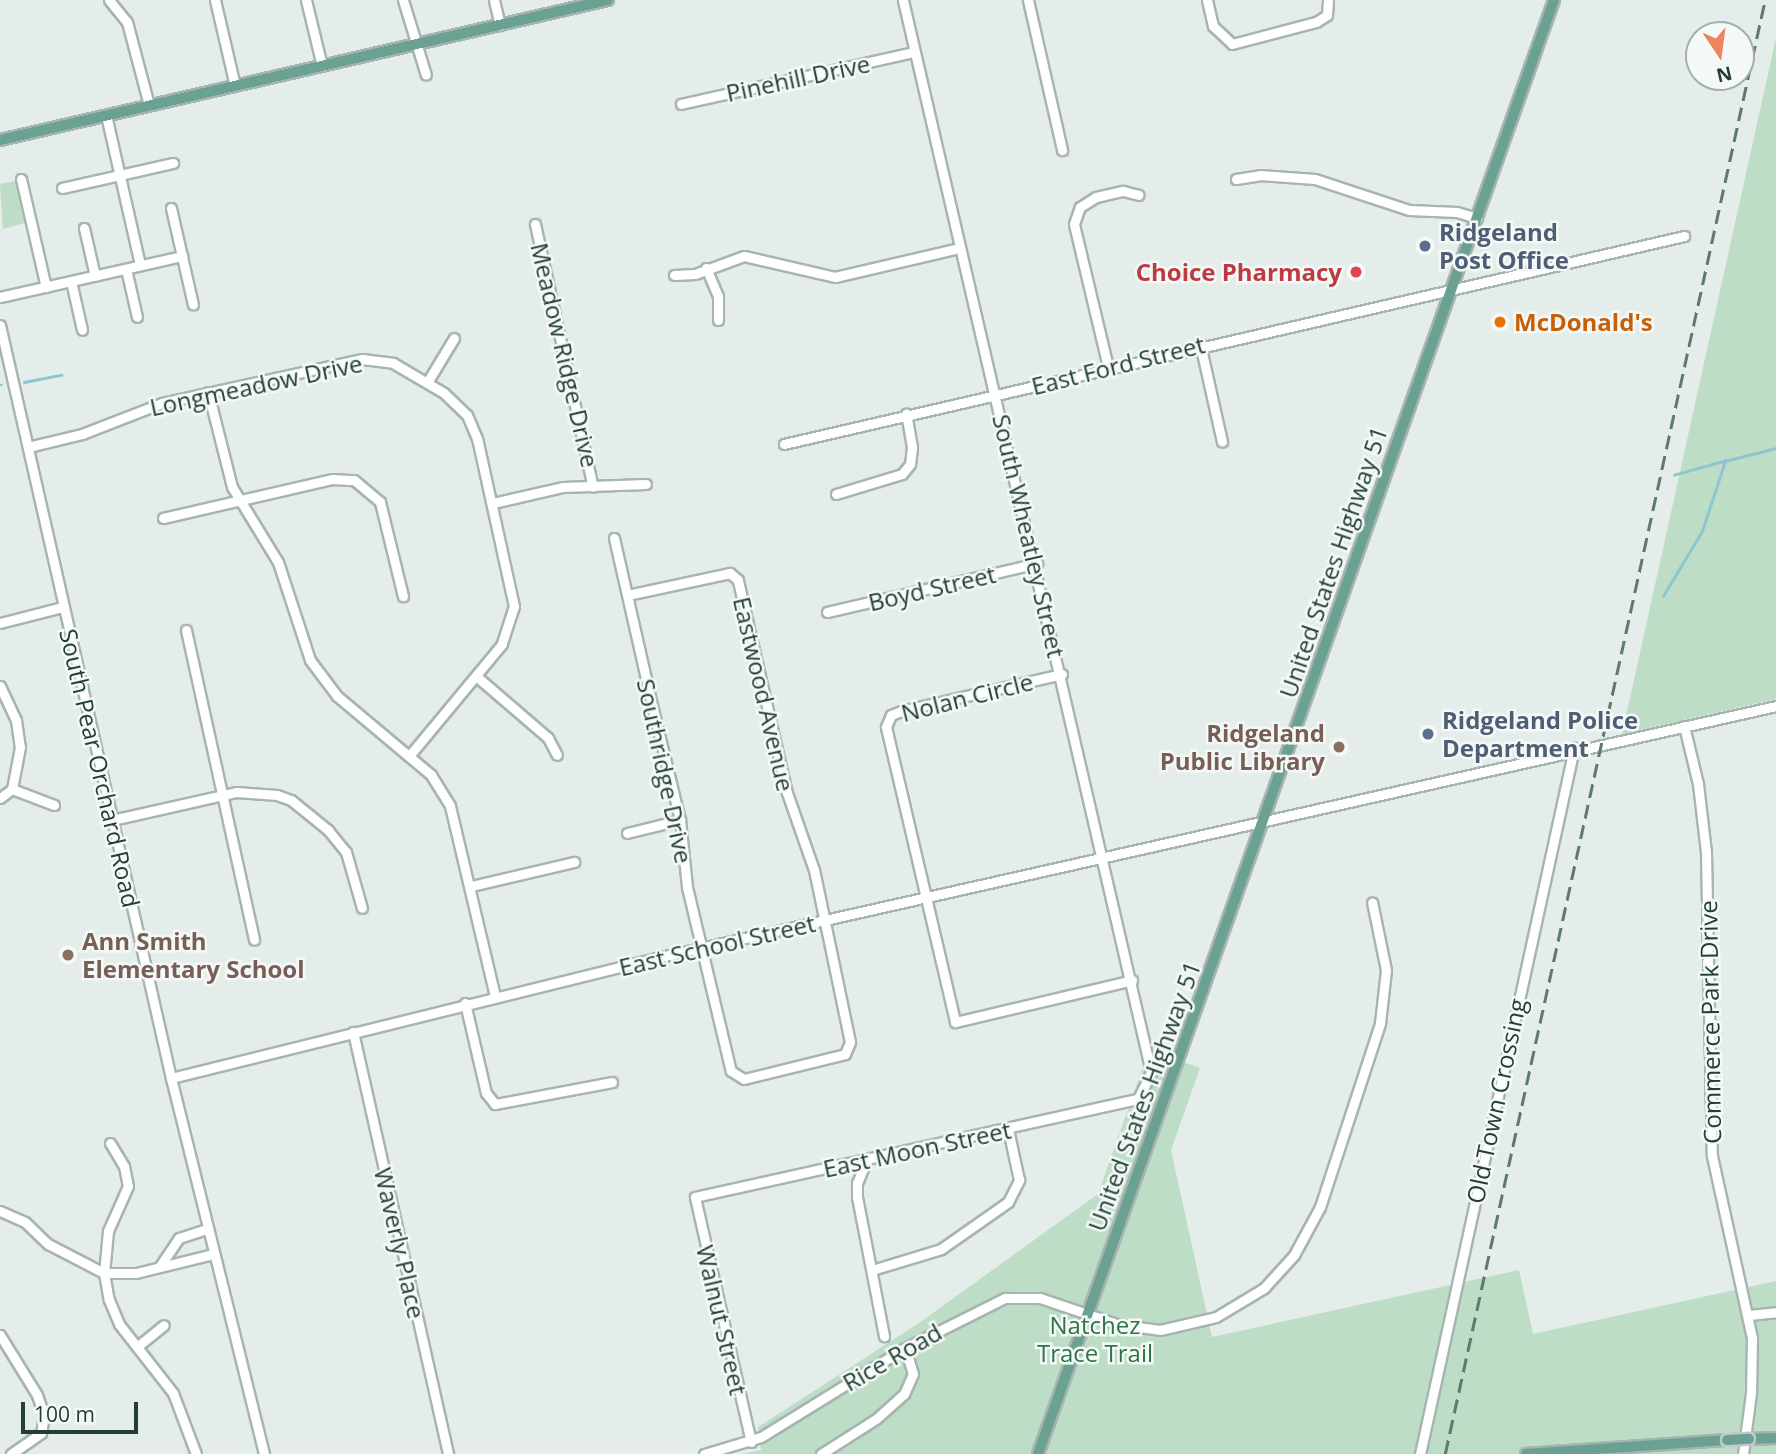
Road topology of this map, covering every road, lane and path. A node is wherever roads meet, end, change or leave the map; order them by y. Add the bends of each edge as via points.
1 (109, 0) edge
2 (215, 0) edge
3 (306, 0) edge
4 (403, 0) edge
5 (494, 0) edge
6 (903, 0) edge
7 (1028, 0) edge
8 (1207, 0) edge
9 (1328, 0) edge
10 (1554, 0) edge
11 (601, 1) edge
12 (500, 25) junction
13 (415, 44) junction
14 (914, 52) junction
15 (322, 66) junction
16 (426, 75) dead end
17 (235, 86) junction
18 (681, 104) dead end
19 (149, 105) junction
20 (106, 115) junction
21 (0, 140) edge
22 (1062, 150) dead end
23 (173, 163) dead end
24 (118, 176) junction
25 (21, 179) dead end
26 (1236, 179) dead end
27 (62, 188) dead end
28 (1139, 195) dead end
29 (171, 208) dead end
30 (1477, 218) junction
31 (536, 224) dead end
32 (84, 228) dead end
33 (1684, 236) dead end
34 (960, 248) junction
35 (182, 256) junction
36 (140, 265) junction
37 (126, 268) junction
38 (706, 268) junction
39 (674, 275) dead end
40 (95, 276) junction
41 (71, 281) junction
42 (46, 287) junction
43 (1452, 289) junction
44 (0, 297) edge
45 (193, 305) dead end
46 (137, 317) dead end
47 (718, 320) dead end
48 (0, 325) edge
49 (82, 330) dead end
50 (454, 338) dead end
51 (1200, 344) junction
52 (1108, 367) junction
53 (428, 381) junction
54 (208, 392) junction
55 (996, 394) junction
56 (906, 414) junction
57 (1222, 442) dead end
58 (785, 444) dead end
59 (28, 447) junction
60 (646, 484) dead end
61 (593, 486) junction
62 (836, 494) dead end
63 (237, 500) junction
64 (493, 503) junction
65 (163, 518) dead end
66 (614, 538) dead end
67 (1037, 563) junction
68 (626, 595) junction
69 (403, 596) dead end
70 (62, 607) junction
71 (827, 612) dead end
72 (0, 623) edge
73 (186, 630) dead end
74 (1062, 674) junction
75 (476, 676) junction
76 (0, 685) edge
77 (1776, 706) edge
78 (1684, 726) junction
79 (1574, 748) junction
80 (557, 755) dead end
81 (410, 756) junction
82 (12, 789) junction
83 (223, 794) junction
84 (0, 798) edge
85 (54, 805) dead end
86 (1265, 819) junction
87 (112, 820) junction
88 (680, 820) junction
89 (627, 834) dead end
90 (1103, 856) junction
91 (574, 862) dead end
92 (471, 886) junction
93 (927, 897) junction
94 (1372, 902) dead end
95 (362, 908) dead end
96 (823, 920) junction
97 (254, 940) dead end
98 (702, 948) junction
99 (1132, 980) junction
100 (495, 996) junction
101 (466, 1003) junction
102 (353, 1032) junction
103 (171, 1078) junction
104 (612, 1082) dead end
105 (1138, 1098) joint
106 (1008, 1129) junction
107 (110, 1143) dead end
108 (866, 1161) junction
109 (695, 1197) joint
110 (0, 1211) edge
111 (207, 1228) junction
112 (213, 1254) junction
113 (160, 1266) junction
114 (872, 1270) junction
115 (104, 1273) junction
116 (1089, 1312) junction
117 (1776, 1312) edge
118 (1749, 1315) junction
119 (164, 1325) dead end
120 (0, 1335) edge
121 (884, 1336) dead end
122 (138, 1346) junction
123 (905, 1348) junction
124 (1776, 1438) edge
125 (751, 1442) junction
126 (11, 1454) edge
127 (196, 1454) edge
128 (264, 1454) edge
129 (448, 1454) edge
130 (704, 1454) edge
131 (821, 1454) edge
132 (1038, 1454) edge
133 (1420, 1454) edge
134 (1526, 1454) edge
135 (1743, 1454) edge

1 - 19 street via 133,37
2 - 17 street
3 - 15 street
4 - 13 street
5 - 12 street
6 - 14 street, South Wheatley Street
7 - 22 street
8 - 9 street via 1213,26 1232,44 1316,22 1327,15
10 - 30 main road, United States Highway 51
11 - 12 main road
12 - 13 main road
13 - 15 main road
13 - 16 street
14 - 18 street, Pinehill Drive
14 - 34 street, South Wheatley Street
15 - 17 main road
17 - 19 main road
19 - 20 main road
20 - 21 main road
20 - 24 street
23 - 24 street
24 - 27 street
24 - 36 street
25 - 42 street
26 - 30 street via 1260,175 1315,179 1409,211 1457,212
28 - 52 street via 1124,191 1097,197 1080,207 1074,224
29 - 35 street
30 - 43 main road, United States Highway 51
31 - 61 street, Meadow Ridge Drive
32 - 40 street
33 - 43 street, East Ford Street
34 - 38 street via 835,277 744,256
34 - 55 street, South Wheatley Street
35 - 36 street
35 - 45 street
36 - 37 street
37 - 40 street
37 - 46 street
38 - 39 street
38 - 47 street via 718,296
40 - 41 street
41 - 42 street
41 - 49 street
42 - 44 street
43 - 51 street, East Ford Street
43 - 86 main road, United States Highway 51
48 - 59 street, South Pear Orchard Road
50 - 53 street
51 - 52 street, East Ford Street
51 - 57 street
52 - 55 street, East Ford Street
53 - 54 street, Longmeadow Drive via 393,363 362,359
53 - 64 street, Longmeadow Drive via 458,405 473,427
54 - 59 street, Longmeadow Drive
54 - 63 street
55 - 56 street, East Ford Street
55 - 67 street, South Wheatley Street
56 - 58 street, East Ford Street
56 - 62 street via 912,447 910,464 902,474
59 - 70 street, South Pear Orchard Road
60 - 61 street
61 - 64 street
63 - 65 street
63 - 69 street via 332,479 362,484 384,511
63 - 81 street via 278,562 301,643 316,670 337,696
64 - 75 street, Longmeadow Drive via 514,606 502,644
66 - 68 street
67 - 71 street, Boyd Street
67 - 74 street, South Wheatley Street
68 - 88 street, Southridge Drive
68 - 96 street, Eastwood Avenue via 735,575 787,793 814,870
70 - 72 street
70 - 87 street, South Pear Orchard Road
73 - 83 street
74 - 90 street, South Wheatley Street
74 - 93 street, Nolan Circle via 891,715 886,726
75 - 80 street via 548,738
75 - 81 street, Longmeadow Drive
76 - 82 street via 16,720 20,747
77 - 78 street, East School Street
78 - 79 street, East School Street
78 - 118 street, Commerce Park Drive via 1698,785 1706,852 1712,1156
79 - 86 street, East School Street
79 - 133 street, Old Town Crossing
81 - 92 street via 430,775 450,806
82 - 84 street
82 - 85 street
83 - 87 street
83 - 95 street via 251,790 277,795 291,800 328,830 351,863
83 - 97 street
86 - 90 street, East School Street
86 - 116 main road, United States Highway 51
87 - 103 street, South Pear Orchard Road
88 - 89 street
88 - 98 street, Southridge Drive via 687,887
90 - 93 street, East School Street
90 - 99 street, South Wheatley Street
91 - 92 street
92 - 100 street
93 - 96 street, East School Street
93 - 99 street via 955,1022
94 - 116 street, Rice Road via 1386,970 1380,1023 1320,1207 1294,1255 1251,1297 1192,1326 1160,1330 1117,1324
96 - 98 street, East School Street
96 - 98 street, Southridge Drive via 849,1051 744,1079 731,1071
98 - 100 street, East School Street
99 - 105 street, South Wheatley Street via 1151,1072
100 - 101 street, East School Street
101 - 102 street, East School Street
101 - 104 street via 486,1093 495,1104
102 - 103 street, East School Street
102 - 129 street, Waverly Place
103 - 111 street, South Pear Orchard Road
105 - 106 street, East Moon Street
106 - 108 street, East Moon Street
106 - 114 street via 1019,1180 1009,1202 941,1249
107 - 115 street via 124,1166 128,1186 108,1231
108 - 109 street, East Moon Street
108 - 114 street via 857,1197
109 - 125 street, Walnut Street
110 - 115 street via 25,1222 48,1244
111 - 112 street, South Pear Orchard Road
111 - 113 street via 178,1238
112 - 113 street
112 - 128 street, South Pear Orchard Road
113 - 115 street via 136,1273
114 - 121 street
115 - 122 street via 119,1324
116 - 123 street, Rice Road via 1040,1298 1005,1298
116 - 132 main road, United States Highway 51
117 - 118 street
118 - 135 street, Commerce Park Drive via 1753,1369
119 - 122 street
120 - 126 street via 37,1395 44,1415 41,1433
122 - 127 street via 173,1392
123 - 125 street, Rice Road
123 - 131 street via 913,1374 904,1394 876,1419
124 - 134 main road, bridge
125 - 130 street, Rice Road

